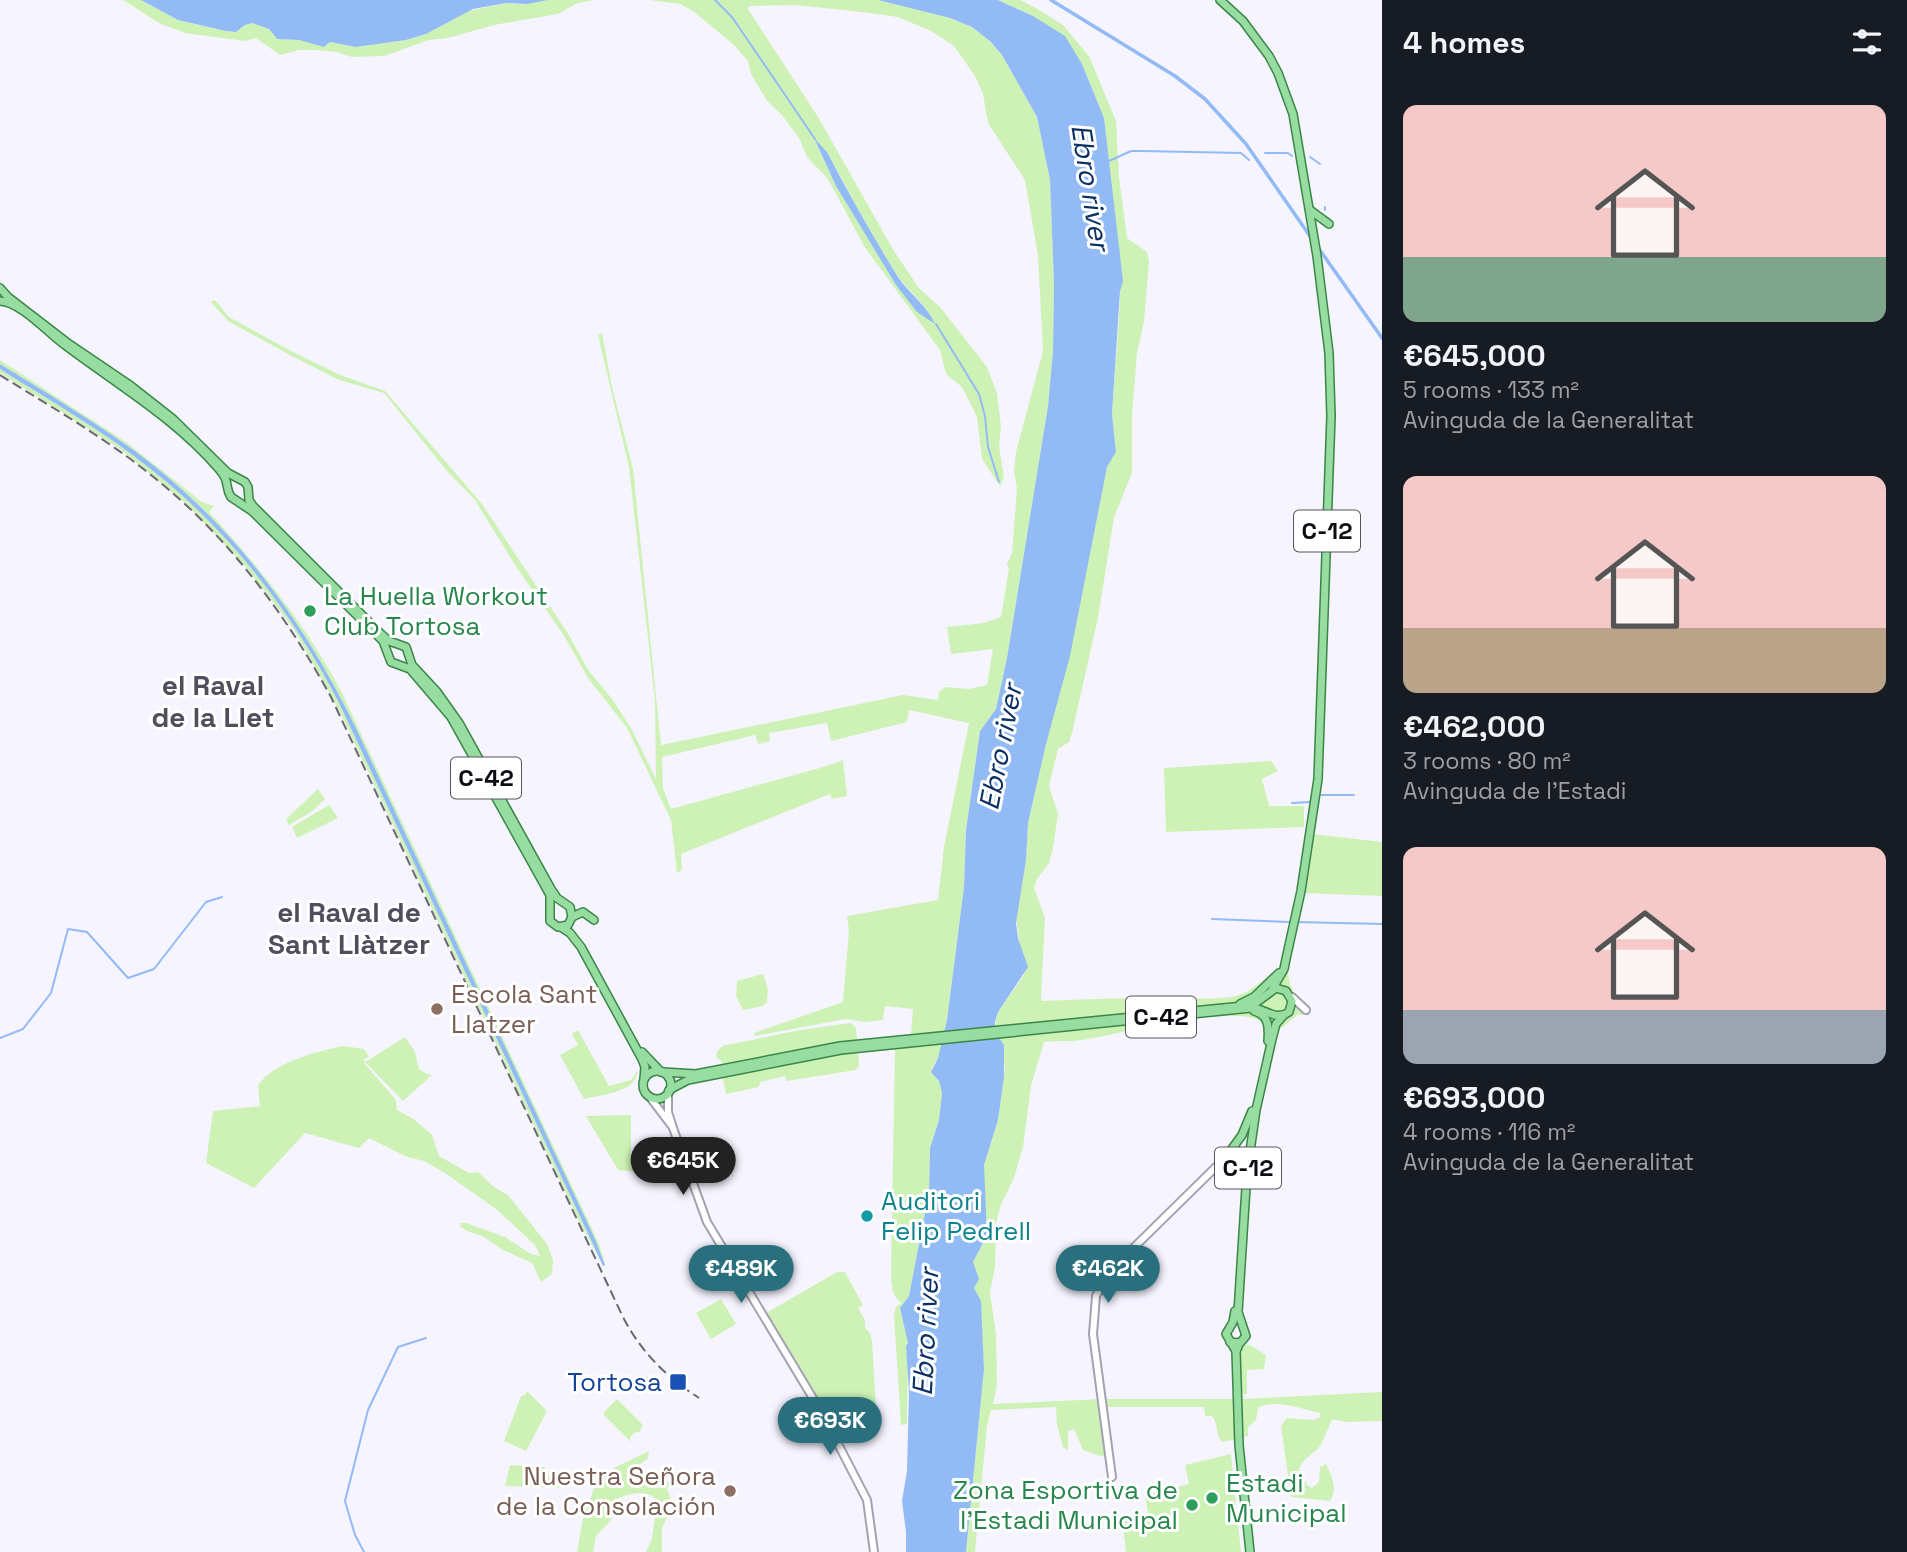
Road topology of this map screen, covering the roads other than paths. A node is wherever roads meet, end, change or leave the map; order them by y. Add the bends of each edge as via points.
1 (1220, 0) edge
2 (0, 288) edge
3 (0, 301) edge
4 (238, 479) junction
5 (228, 485) junction
6 (248, 493) junction
7 (238, 500) junction
8 (397, 643) junction
9 (388, 652) junction
10 (408, 657) junction
11 (398, 665) junction
12 (564, 904) junction
13 (551, 908) junction
14 (572, 919) junction
15 (594, 920) dead end
16 (561, 927) junction
17 (1290, 943) junction
18 (1284, 969) junction
19 (1273, 989) junction
20 (1289, 994) junction
21 (1265, 997) junction
22 (1219, 1008) junction
23 (1243, 1010) junction
24 (1267, 1012) junction
25 (1286, 1014) junction
26 (1079, 1023) junction
27 (1268, 1041) junction
28 (840, 1048) junction
29 (662, 1072) junction
30 (644, 1079) junction
31 (669, 1091) junction
32 (649, 1096) junction
33 (1252, 1111) junction
34 (673, 1128) junction
35 (1226, 1157) junction
36 (1242, 1177) junction
37 (1230, 1325) junction
38 (1242, 1325) junction
39 (1238, 1347) junction
40 (1112, 1477) dead end
41 (874, 1552) edge
42 (1250, 1552) edge

1 - 17 main road, C-12 via 1256,36 1278,74 1293,114 1313,218 1329,353 1330,454 1318,779
2 - 4 main road, C-42 via 152,402
3 - 5 main road, C-42 via 16,306 153,408 212,461
4 - 5 main road
4 - 6 main road, C-42 via 246,483
5 - 7 main road, C-42 via 229,495
6 - 7 main road
6 - 8 main road, C-42 via 253,506 382,635
7 - 9 main road, C-42
8 - 9 main road
8 - 10 main road, C-42 via 406,647
9 - 11 main road, C-42 via 389,660
10 - 11 main road
10 - 12 main road, C-42 via 454,715 551,889
11 - 13 main road, C-42 via 407,666 419,678 456,724 550,895
12 - 13 main road
12 - 14 main road, C-42 via 571,909
13 - 16 main road, C-42 via 550,921
14 - 15 main road via 583,912
14 - 16 main road
14 - 29 main road, C-42 via 645,1056
16 - 30 main road, C-42 via 581,947 642,1059
17 - 18 main road, C-12
17 - 22 main road via 1274,980 1249,1000
18 - 19 main road, C-12
18 - 20 main road, C-12
19 - 20 main road
19 - 21 main road, C-12
20 - 25 main road, C-12 via 1292,1007
20 - 25 street via 1306,1010
21 - 22 main road, C-42 via 1253,1005
21 - 24 main road, C-12
22 - 26 main road, C-42
23 - 24 main road, C-42
23 - 26 main road, C-42
23 - 27 main road via 1266,1018
24 - 25 main road
24 - 27 main road, C-12 via 1271,1026
25 - 38 main road, C-12 via 1275,1027 1251,1140 1238,1312
26 - 28 main road, C-42
27 - 33 main road, C-12
28 - 29 main road, C-42 via 696,1074
28 - 31 main road, C-42 via 688,1080
29 - 30 main road, C-42 via 651,1072
29 - 31 main road, C-42 via 670,1080
30 - 32 main road, C-42 via 643,1089
31 - 32 main road, C-42 via 658,1098
31 - 34 street
32 - 34 street
33 - 35 main road
33 - 36 main road, C-12
34 - 41 street via 707,1222 823,1415 867,1500
35 - 36 main road via 1236,1151 1242,1154
35 - 40 street via 1112,1269 1096,1296 1093,1334
36 - 37 main road, C-12
37 - 38 main road
37 - 39 main road, C-12 via 1226,1334
38 - 39 main road, C-12 via 1246,1334
39 - 42 main road, C-12 via 1239,1445

